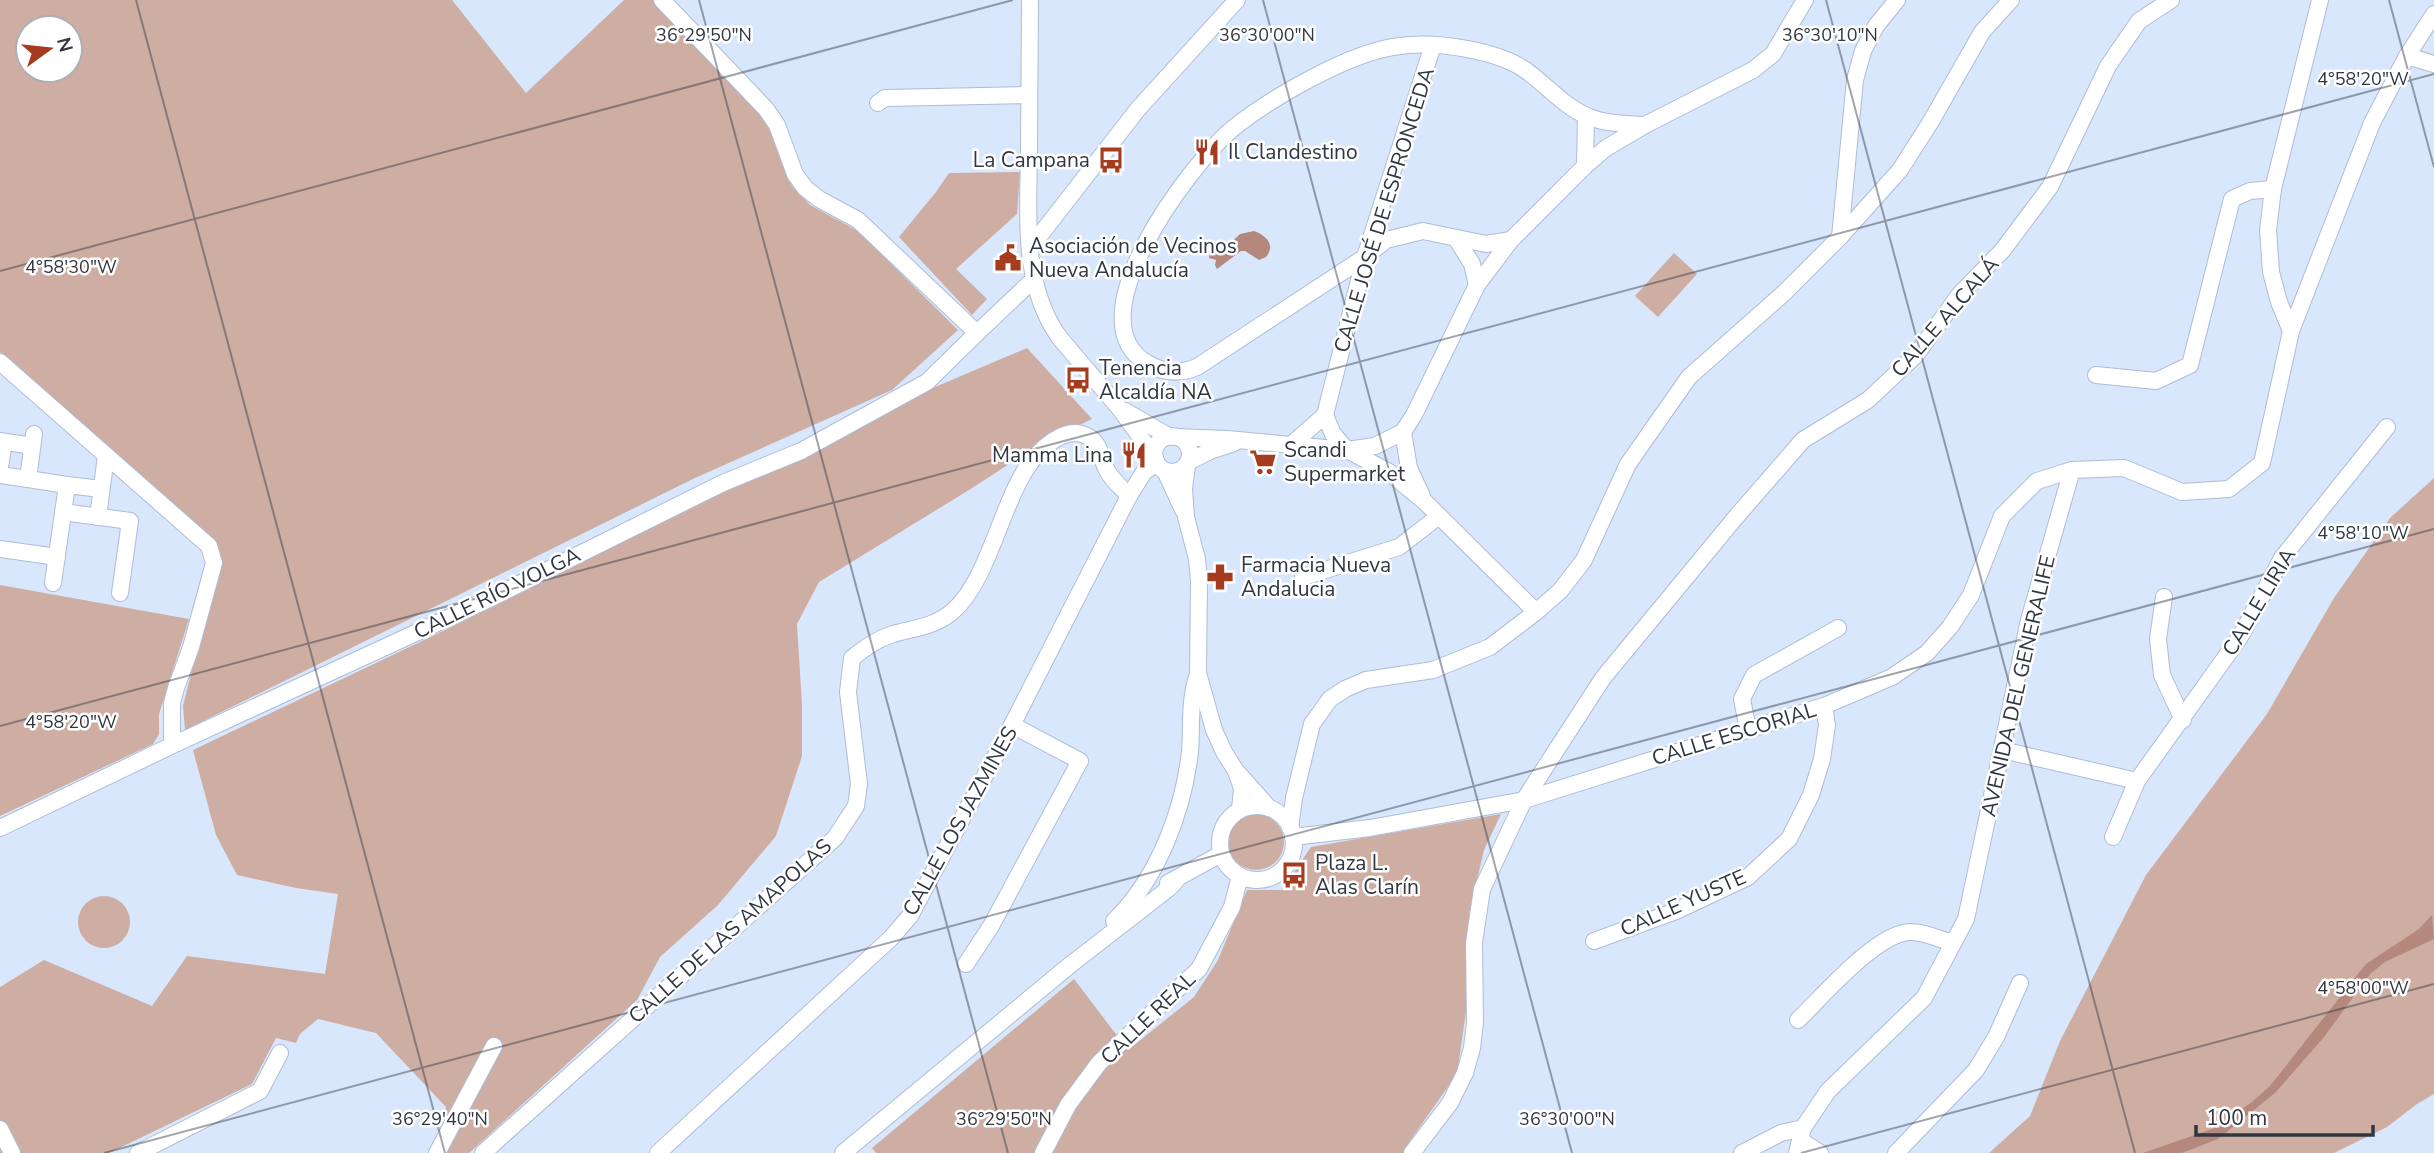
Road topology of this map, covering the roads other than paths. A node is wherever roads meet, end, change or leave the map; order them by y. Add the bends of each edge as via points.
1 (662, 0) edge
2 (1030, 0) edge
3 (1237, 0) edge
4 (1805, 0) edge
5 (1898, 0) edge
6 (2011, 0) edge
7 (2171, 0) edge
8 (2319, 0) edge
9 (2434, 15) edge
10 (1433, 45) junction
11 (2407, 56) junction
12 (2434, 64) edge
13 (1029, 95) junction
14 (878, 103) dead end
15 (1586, 116) junction
16 (1645, 125) junction
17 (1586, 166) junction
18 (2273, 189) junction
19 (1840, 237) junction
20 (1456, 238) junction
21 (1511, 240) junction
22 (1030, 248) junction
23 (1365, 257) junction
24 (1034, 279) junction
25 (1477, 285) junction
26 (2291, 331) junction
27 (977, 333) junction
28 (0, 362) edge
29 (2096, 375) dead end
30 (1120, 409) junction
31 (1325, 415) junction
32 (2387, 427) dead end
33 (1404, 432) junction
34 (1173, 437) junction
35 (2, 441) edge
36 (1240, 442) junction
37 (1290, 445) junction
38 (1348, 450) junction
39 (106, 456) junction
40 (1159, 464) junction
41 (1188, 464) junction
42 (0, 467) edge
43 (2071, 470) junction
44 (0, 475) edge
45 (28, 479) junction
46 (67, 485) junction
47 (102, 489) junction
48 (1129, 496) junction
49 (1425, 502) junction
50 (63, 512) junction
51 (1439, 516) junction
52 (97, 517) junction
53 (1186, 517) junction
54 (0, 549) edge
55 (57, 557) junction
56 (1303, 577) dead end
57 (53, 583) dead end
58 (120, 593) dead end
59 (2164, 597) dead end
60 (1536, 612) junction
61 (1838, 628) dead end
62 (1198, 673) junction
63 (1824, 706) junction
64 (2183, 720) junction
65 (1013, 725) junction
66 (1748, 730) junction
67 (177, 743) junction
68 (2002, 750) junction
69 (1236, 771) junction
70 (2137, 781) junction
71 (1294, 798) junction
72 (1524, 800) junction
73 (1270, 808) junction
74 (1240, 809) junction
75 (0, 828) edge
76 (1292, 832) junction
77 (2113, 836) dead end
78 (1221, 854) junction
79 (1240, 876) junction
80 (1175, 881) junction
81 (1133, 901) junction
82 (1594, 941) dead end
83 (1953, 943) junction
84 (966, 964) dead end
85 (1070, 965) junction
86 (2020, 983) dead end
87 (1798, 1020) dead end
88 (494, 1046) dead end
89 (280, 1053) dead end
90 (0, 1129) edge
91 (1800, 1140) edge
92 (12, 1153) edge
93 (138, 1153) edge
94 (437, 1153) edge
95 (483, 1153) edge
96 (658, 1153) edge
97 (843, 1153) edge
98 (1043, 1153) edge
99 (1412, 1153) edge
100 (1742, 1153) edge
101 (1820, 1153) edge
102 (1896, 1153) edge

1 - 27 street via 766,109 805,188 858,220
2 - 13 street
3 - 22 street via 1138,109
4 - 16 street via 1773,54 1753,70
5 - 19 street via 1876,26 1855,80
6 - 19 street via 1982,32 1900,170
7 - 72 street, CALLE ALCALÁ via 2139,21 2108,66 2050,187 2002,251 1960,294 1916,355 1868,400 1803,440 1603,678
8 - 18 street
9 - 11 street
10 - 15 street via 1507,61
10 - 23 street, CALLE JOSÉ DE ESPRONCEDA
10 - 23 street via 1381,49 1339,64 1269,104 1204,156 1156,221 1130,276 1123,317 1125,336 1144,362 1157,369 1186,371
11 - 12 street
11 - 26 street via 2372,122
13 - 14 street via 884,98
13 - 22 street
15 - 16 street
15 - 17 street
16 - 17 street
17 - 21 street
18 - 26 street via 2268,230 2271,272
18 - 29 street via 2250,191 2232,199 2190,365 2156,382
19 - 60 street via 1689,377 1628,464 1584,560
20 - 21 street via 1486,244
20 - 23 street via 1423,231 1405,234 1386,240
20 - 25 street via 1472,264
21 - 25 street
22 - 24 street
23 - 31 street, CALLE JOSÉ DE ESPRONCEDA
24 - 27 street, CALLE RÍO VOLGA
24 - 30 street via 1051,326
25 - 33 street
26 - 43 street via 2262,463 2229,489 2182,492 2124,468
27 - 67 street, CALLE RÍO VOLGA via 926,382 801,452 723,483 486,600
28 - 39 street
30 - 34 street
30 - 40 street
31 - 37 street
31 - 38 street via 1333,434
32 - 64 street, CALLE LIRIA via 2282,558 2240,637
33 - 38 street via 1375,446
33 - 49 street via 1409,468
34 - 36 street
34 - 40 street via 1156,446
34 - 41 street via 1188,447
35 - 42 street
35 - 45 street via 33,440
36 - 37 street
36 - 41 street
37 - 38 street
38 - 49 street via 1390,472
39 - 47 street
39 - 67 street via 209,546 214,563 173,703 172,737
40 - 41 street via 1177,471
40 - 48 street, CALLE LOS JAZMINES via 1144,472
40 - 53 street
41 - 53 street
43 - 63 street, CALLE ESCORIAL via 2036,481 2002,516 1971,595 1927,653 1892,677
43 - 68 street, AVENIDA DEL GENERALIFE via 2029,620
44 - 45 street
45 - 46 street
46 - 47 street
46 - 50 street
47 - 52 street
48 - 65 street, CALLE LOS JAZMINES
48 - 95 street, CALLE DE LAS AMAPOLAS via 1108,472 1089,436 1074,432 1044,447 1026,469 971,590 953,612 925,628 873,642 852,658 848,692 859,784 856,806 835,838
49 - 51 street
50 - 52 street
50 - 55 street
51 - 56 street via 1392,550
51 - 60 street
52 - 58 street via 130,521
53 - 62 street via 1198,570
54 - 55 street
55 - 57 street
59 - 64 street via 2158,639 2162,676
60 - 71 street via 1490,646 1433,670 1366,680 1329,699 1312,724
61 - 66 street via 1754,675 1742,699
62 - 69 street via 1213,730
62 - 81 street via 1184,790 1162,851
63 - 66 street, CALLE ESCORIAL
63 - 82 street, CALLE YUSTE via 1827,725 1822,759 1790,839 1748,877 1676,911
64 - 70 street, CALLE LIRIA
65 - 84 street via 1080,761
65 - 96 street, CALLE LOS JAZMINES via 910,916
66 - 72 street, CALLE ESCORIAL
67 - 75 street, CALLE RÍO VOLGA
68 - 70 street
68 - 83 street, AVENIDA DEL GENERALIFE via 1966,919
69 - 73 street
69 - 74 street via 1242,789
70 - 77 street, CALLE LIRIA
71 - 73 street
71 - 76 street
72 - 76 street, CALLE ESCORIAL via 1370,828
72 - 99 street, CALLE ALCALÁ via 1482,889 1474,943 1475,1022 1465,1073 1450,1103
73 - 74 street
73 - 76 street via 1285,819
74 - 78 street via 1221,833
76 - 79 street via 1293,849 1282,869 1262,879
78 - 79 street
78 - 80 street
79 - 98 street, CALLE REAL via 1231,907 1199,969 1099,1063 1068,1105
80 - 81 street
80 - 85 street
81 - 85 street
83 - 87 street via 1911,932 1894,936 1875,946
83 - 91 street, AVENIDA DEL GENERALIFE via 1924,998 1828,1091
85 - 97 street
86 - 102 street via 1976,1070
88 - 94 street
89 - 93 street via 260,1091
90 - 92 street
91 - 100 street via 1781,1133
91 - 101 street

